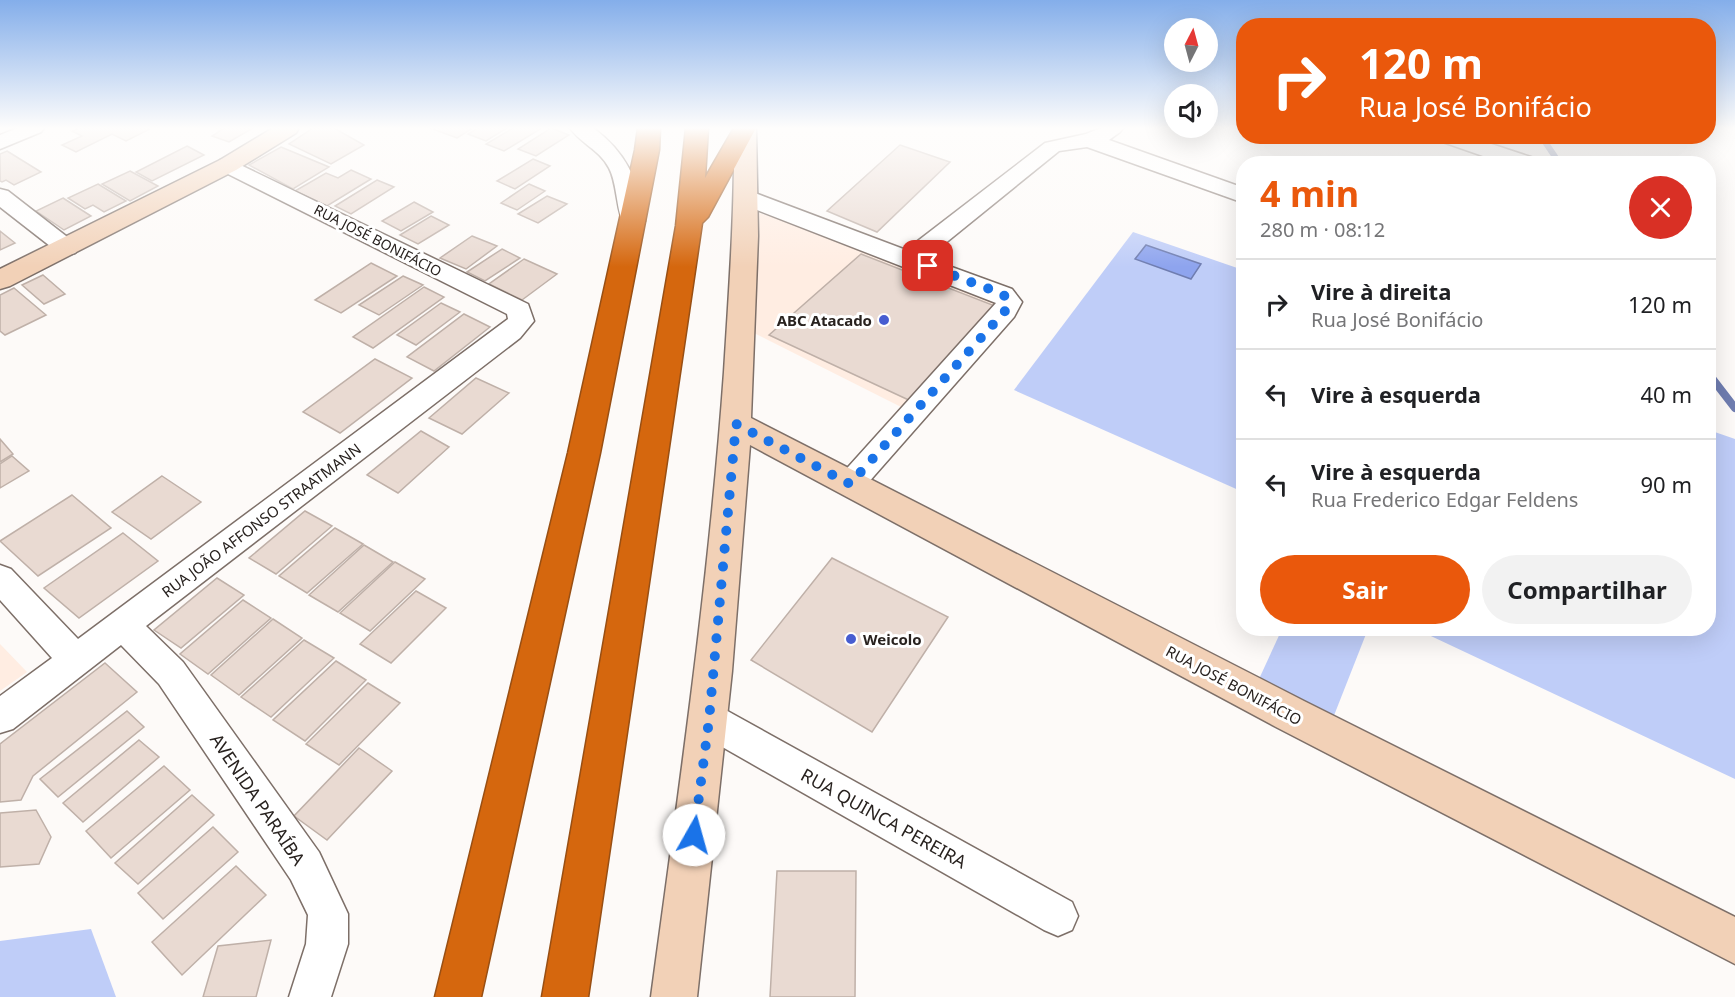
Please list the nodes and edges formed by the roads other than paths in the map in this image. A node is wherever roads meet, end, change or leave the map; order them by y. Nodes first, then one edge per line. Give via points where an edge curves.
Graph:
1 (210, 175) edge
2 (247, 175) edge
3 (623, 175) edge
4 (642, 175) edge
5 (693, 175) edge
6 (718, 175) edge
7 (746, 175) edge
8 (1017, 175) edge
9 (1184, 175) edge
10 (1236, 193) edge
11 (0, 196) edge
12 (747, 198) junction
13 (633, 221) junction
14 (689, 226) junction
15 (67, 248) junction
16 (910, 259) junction
17 (0, 280) edge
18 (521, 321) joint
19 (736, 424) junction
20 (850, 484) junction
21 (0, 578) edge
22 (122, 625) junction
23 (76, 660) junction
24 (0, 717) edge
25 (709, 720) junction
26 (1058, 916) dead end
27 (1735, 941) edge
28 (310, 997) edge
29 (458, 997) edge
30 (565, 997) edge
31 (674, 997) edge

1 - 15 main road
2 - 18 street, RUA JOSÉ BONIFÁCIO via 519,310
3 - 13 street via 631,198
4 - 13 highway
5 - 14 highway
6 - 14 highway
7 - 12 main road
8 - 16 street
9 - 10 street
11 - 15 street
12 - 16 street
12 - 19 main road
13 - 29 highway via 584,453
14 - 30 highway
15 - 17 main road
16 - 20 street via 1003,294 1009,302
18 - 22 street, RUA JOÃO AFFONSO STRAATMANN
19 - 20 main road, RUA JOSÉ BONIFÁCIO
19 - 25 main road
20 - 27 main road, RUA JOSÉ BONIFÁCIO
21 - 23 street
22 - 23 street, RUA JOÃO AFFONSO STRAATMANN
22 - 28 street, AVENIDA PARAÍBA via 171,673 305,866 328,914 327,944
23 - 24 street, RUA JOÃO AFFONSO STRAATMANN
25 - 26 street, RUA QUINCA PEREIRA
25 - 31 main road

